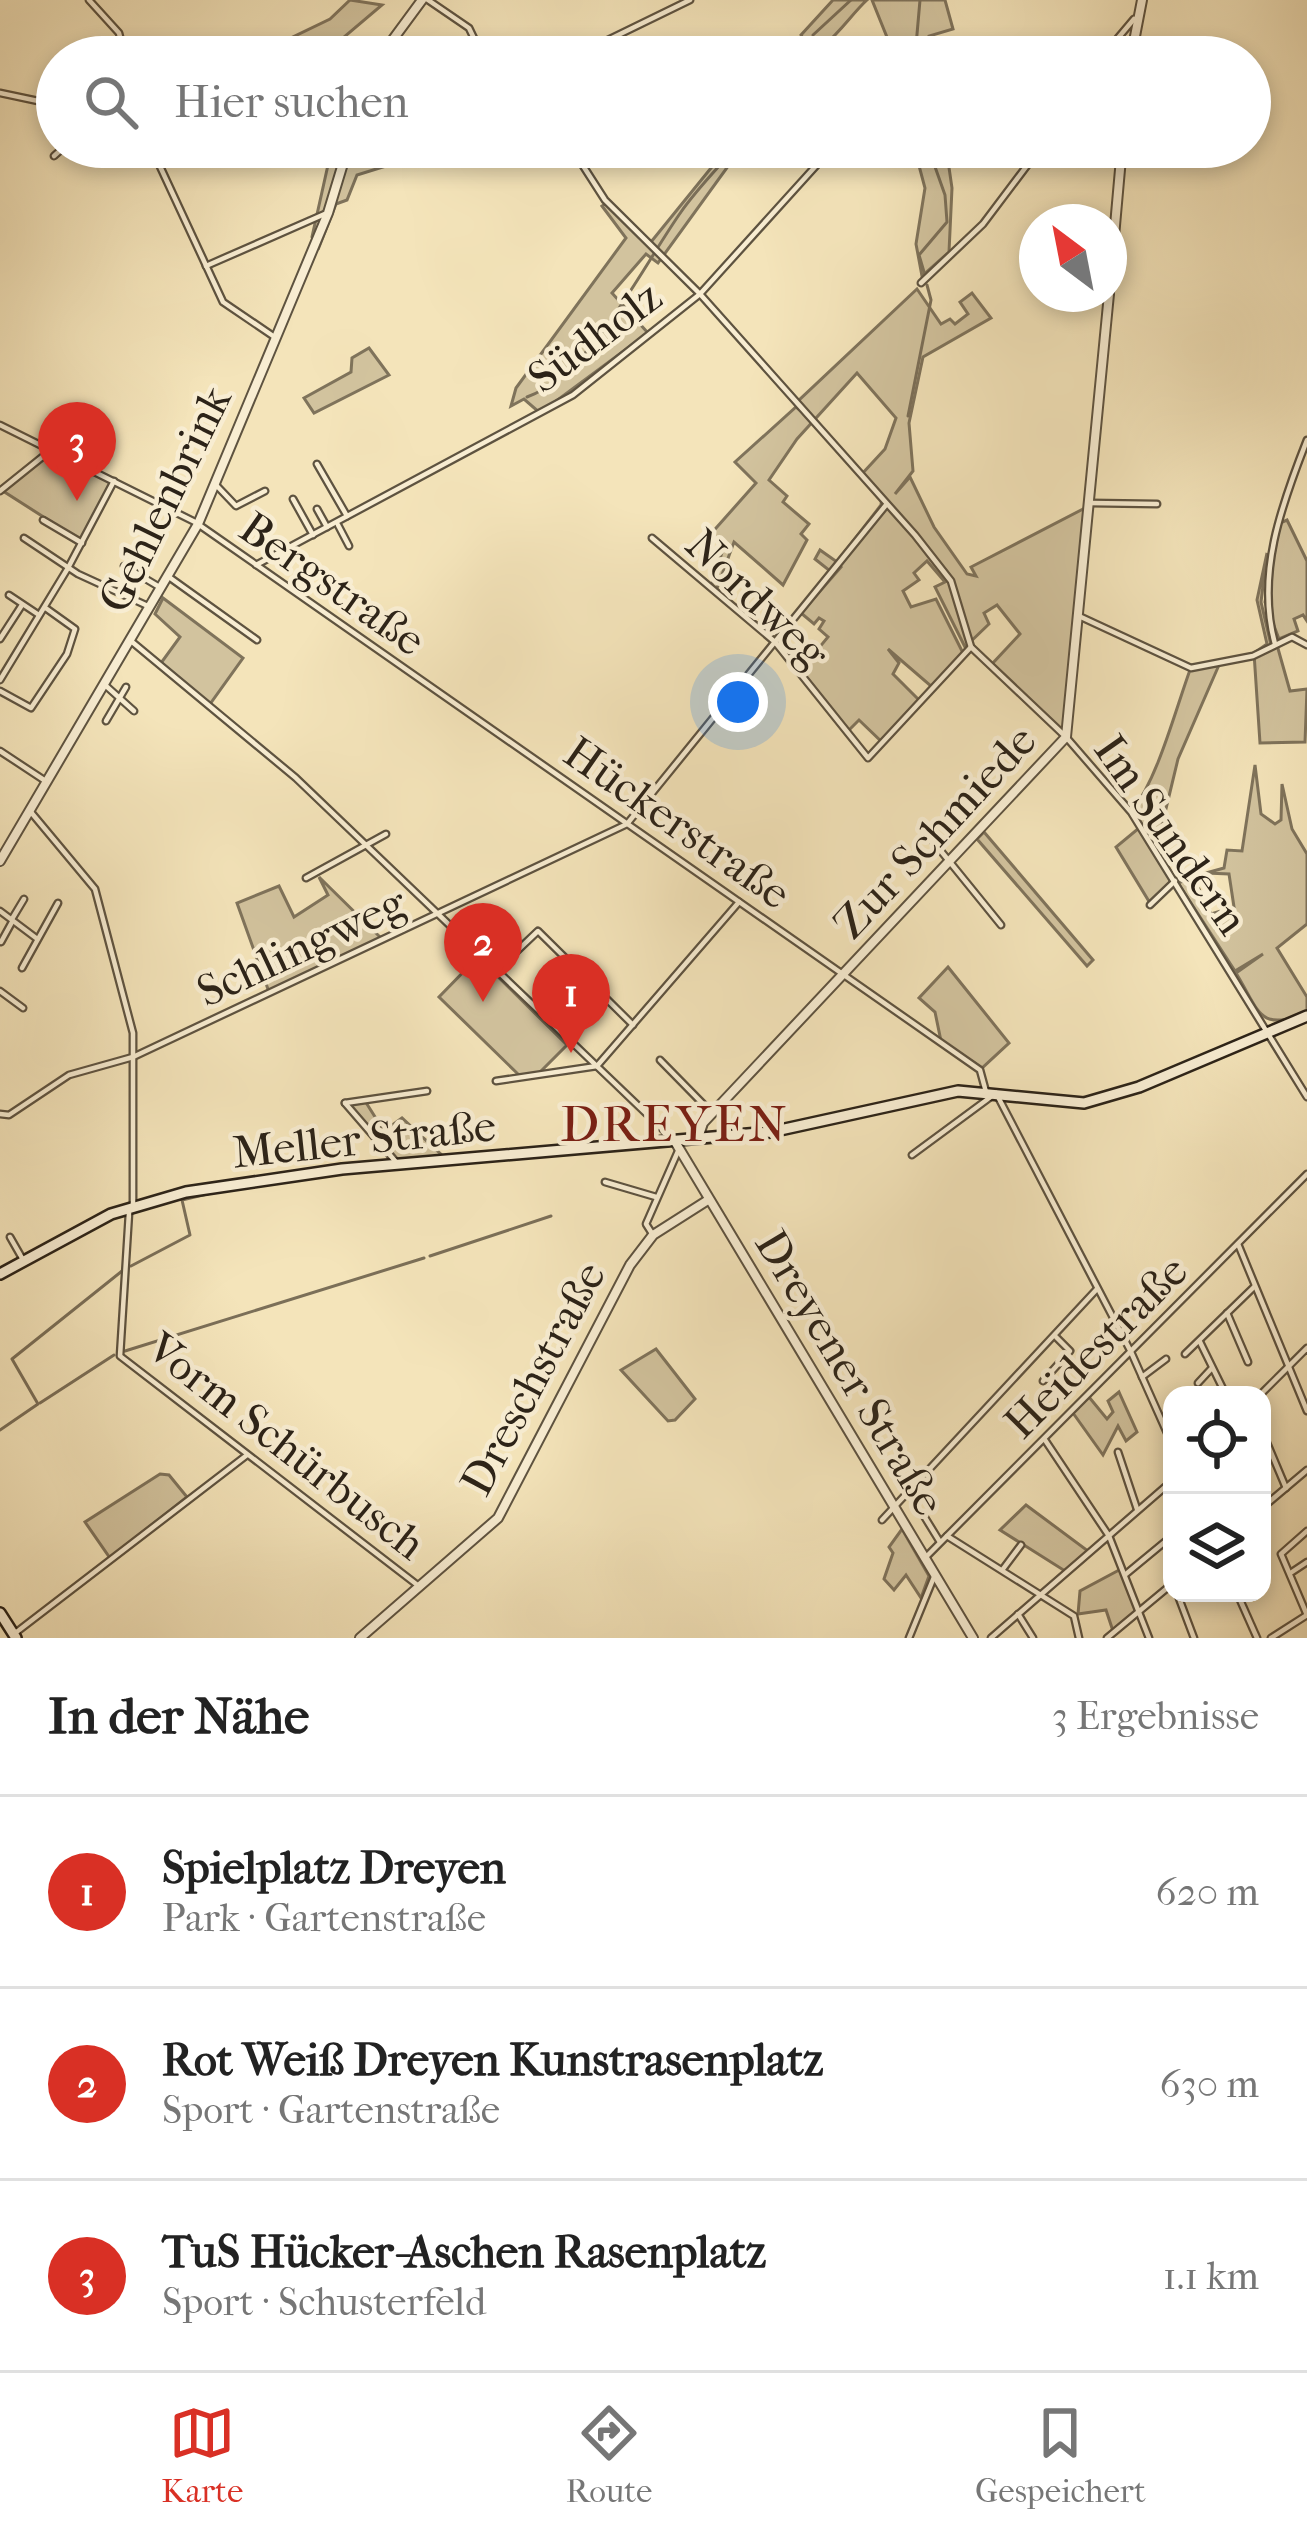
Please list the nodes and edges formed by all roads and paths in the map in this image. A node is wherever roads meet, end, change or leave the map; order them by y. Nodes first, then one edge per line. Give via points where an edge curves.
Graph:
1 (89, 0) edge
2 (425, 0) edge
3 (690, 0) edge
4 (1142, 0) edge
5 (1134, 19) junction
6 (120, 36) edge
7 (397, 36) edge
8 (474, 36) edge
9 (616, 36) edge
10 (1120, 36) edge
11 (1132, 36) edge
12 (0, 93) edge
13 (36, 101) edge
14 (161, 168) edge
15 (341, 168) edge
16 (584, 168) edge
17 (814, 168) edge
18 (1025, 168) edge
19 (1120, 168) edge
20 (1117, 204) edge
21 (328, 213) junction
22 (206, 266) junction
23 (921, 283) dead end
24 (700, 294) junction
25 (1107, 312) edge
26 (276, 338) junction
27 (0, 425) edge
28 (1307, 440) edge
29 (51, 450) junction
30 (317, 464) dead end
31 (113, 481) junction
32 (216, 485) junction
33 (0, 491) edge
34 (265, 491) dead end
35 (293, 499) dead end
36 (1090, 503) junction
37 (1156, 504) dead end
38 (886, 505) junction
39 (317, 509) dead end
40 (348, 517) junction
41 (43, 520) dead end
42 (337, 523) junction
43 (198, 524) junction
44 (327, 527) junction
45 (314, 535) junction
46 (24, 538) dead end
47 (652, 538) dead end
48 (82, 543) junction
49 (349, 546) dead end
50 (256, 565) junction
51 (124, 566) dead end
52 (68, 568) junction
53 (170, 577) junction
54 (162, 589) junction
55 (8, 595) dead end
56 (22, 604) junction
57 (46, 608) junction
58 (151, 608) junction
59 (40, 616) junction
60 (1079, 616) junction
61 (0, 639) edge
62 (131, 640) junction
63 (257, 640) dead end
64 (776, 642) junction
65 (1275, 644) junction
66 (1307, 646) edge
67 (970, 647) junction
68 (0, 680) edge
69 (105, 685) junction
70 (126, 687) dead end
71 (0, 692) edge
72 (439, 693) joint
73 (120, 698) junction
74 (134, 711) dead end
75 (106, 721) dead end
76 (1066, 737) junction
77 (0, 751) edge
78 (47, 782) junction
79 (30, 811) junction
80 (627, 824) junction
81 (386, 834) dead end
82 (932, 840) dead end
83 (368, 845) junction
84 (1, 859) edge
85 (949, 864) junction
86 (306, 878) dead end
87 (1175, 881) junction
88 (24, 899) dead end
89 (739, 902) junction
90 (58, 903) dead end
91 (1150, 905) dead end
92 (0, 911) edge
93 (440, 914) junction
94 (12, 921) junction
95 (1001, 925) dead end
96 (36, 938) junction
97 (1, 942) edge
98 (22, 968) dead end
99 (497, 969) junction
100 (844, 976) junction
101 (0, 992) edge
102 (23, 1008) dead end
103 (1307, 1016) edge
104 (633, 1025) junction
105 (1270, 1032) junction
106 (133, 1057) junction
107 (660, 1060) dead end
108 (597, 1066) junction
109 (496, 1081) dead end
110 (427, 1091) dead end
111 (991, 1092) junction
112 (1307, 1097) edge
113 (712, 1113) junction
114 (0, 1114) edge
115 (698, 1138) junction
116 (676, 1145) junction
117 (912, 1155) dead end
118 (399, 1165) junction
119 (1307, 1174) edge
120 (605, 1182) dead end
121 (656, 1197) junction
122 (709, 1200) junction
123 (130, 1206) junction
124 (653, 1235) junction
125 (10, 1237) dead end
126 (1238, 1244) junction
127 (24, 1261) junction
128 (0, 1274) edge
129 (1255, 1285) junction
130 (1097, 1288) junction
131 (1227, 1313) junction
132 (1055, 1335) junction
133 (1199, 1342) junction
134 (1307, 1348) edge
135 (1131, 1352) junction
136 (1185, 1354) dead end
137 (1166, 1360) dead end
138 (1248, 1362) dead end
139 (1289, 1366) junction
140 (1211, 1370) junction
141 (1142, 1377) junction
142 (1043, 1381) dead end
143 (1198, 1383) dead end
144 (1221, 1386) edge
145 (1269, 1386) edge
146 (1307, 1411) edge
147 (1163, 1424) edge
148 (1045, 1439) junction
149 (1118, 1452) dead end
150 (1271, 1452) edge
151 (248, 1454) junction
152 (1307, 1470) edge
153 (1286, 1488) junction
154 (1163, 1489) edge
155 (1271, 1500) edge
156 (895, 1509) junction
157 (1138, 1511) junction
158 (924, 1516) dead end
159 (882, 1520) dead end
160 (1307, 1532) edge
161 (947, 1536) junction
162 (1109, 1536) junction
163 (941, 1543) junction
164 (1163, 1543) edge
165 (1021, 1546) dead end
166 (925, 1558) junction
167 (1307, 1562) edge
168 (1001, 1571) junction
169 (1126, 1574) junction
170 (1289, 1574) junction
171 (935, 1575) junction
172 (420, 1587) junction
173 (1163, 1591) edge
174 (1040, 1595) junction
175 (1181, 1602) edge
176 (1241, 1602) edge
177 (1141, 1609) junction
178 (0, 1613) edge
179 (1018, 1614) junction
180 (1307, 1615) edge
181 (15, 1636) edge
182 (359, 1638) edge
183 (909, 1638) edge
184 (973, 1638) edge
185 (991, 1638) edge
186 (1033, 1638) edge
187 (1079, 1638) edge
188 (1107, 1638) edge
189 (1148, 1638) edge
190 (1194, 1638) edge
191 (1257, 1638) edge
192 (1271, 1638) edge

1 - 6 street
2 - 7 street
2 - 8 street
3 - 9 street
4 - 5 street
5 - 10 street
5 - 11 street
12 - 13 street
14 - 22 street
15 - 21 street, Gehlenbrink
16 - 24 street, Im Sundern via 605,200
17 - 24 street, Südholz
18 - 23 street via 983,224
19 - 20 street, Zur Schmiede
21 - 22 street
21 - 26 street, Gehlenbrink
22 - 26 street via 223,302
24 - 38 street, Im Sundern
24 - 40 street, Südholz via 544,413
25 - 36 street, Zur Schmiede
26 - 32 street, Gehlenbrink
27 - 29 street, Bergstraße
28 - 65 street via 1266,586
29 - 31 street, Bergstraße
29 - 33 street
30 - 40 street
31 - 43 street, Bergstraße
31 - 48 street
32 - 34 street via 236,506
32 - 43 street, Gehlenbrink
35 - 45 street
36 - 37 street
36 - 60 street, Zur Schmiede
38 - 64 street
38 - 67 street, Im Sundern via 950,581
39 - 44 street
40 - 42 street, Südholz
41 - 48 street
42 - 44 street, Südholz
42 - 49 street
43 - 50 street, Bergstraße
43 - 53 street, Gehlenbrink
44 - 45 street, Südholz
45 - 50 street, Südholz
46 - 52 street
47 - 64 street, Nordweg
48 - 52 street
50 - 72 street, Bergstraße
51 - 54 street
52 - 57 street
52 - 58 street
53 - 54 street, Gehlenbrink
53 - 63 street
54 - 58 street, Gehlenbrink
55 - 56 street
56 - 59 street
56 - 61 street
57 - 59 street
57 - 71 street via 74,627 67,654 32,708
58 - 62 street, Gehlenbrink
59 - 68 street
60 - 65 street via 1191,668
60 - 76 street, Zur Schmiede
62 - 69 street, Gehlenbrink
62 - 83 street
64 - 67 street, Nordweg via 868,758
64 - 80 street
65 - 66 street via 1292,637
67 - 76 street, Im Sundern
69 - 73 street
69 - 78 street, Gehlenbrink
70 - 73 street
72 - 80 street, Hückerstraße
73 - 74 street
73 - 75 street
76 - 85 street, Zur Schmiede
76 - 87 street, Im Sundern via 1131,812
77 - 78 street
78 - 79 street, Gehlenbrink
79 - 84 street, Gehlenbrink
79 - 106 street via 95,889
80 - 89 street, Hückerstraße
80 - 93 street, Schlingweg
81 - 83 street
82 - 85 street
83 - 86 street
83 - 93 street
85 - 95 street
85 - 100 street, Zur Schmiede
87 - 91 street
87 - 105 street, Im Sundern
88 - 94 street
89 - 100 street, Hückerstraße
89 - 104 street
90 - 96 street
92 - 94 street
93 - 99 street
93 - 106 street, Schlingweg
94 - 96 street
94 - 97 street
96 - 98 street
99 - 104 street via 538,931
99 - 108 street
100 - 111 street, Hückerstraße via 980,1070
100 - 113 street, Zur Schmiede
101 - 102 street
103 - 105 main road, Meller Straße
104 - 108 street
105 - 111 main road, Meller Straße via 1101,1100
105 - 112 street, Im Sundern
106 - 114 street, Schlingweg via 69,1075
106 - 123 street
107 - 113 street
108 - 109 street
108 - 116 street
110 - 118 street via 344,1103
111 - 115 main road, Meller Straße via 934,1094 787,1129
111 - 117 street
111 - 130 street, Hückerstraße
113 - 115 street, Zur Schmiede
115 - 116 main road, Meller Straße
116 - 118 main road, Meller Straße
116 - 121 street
116 - 122 street, Dreyener Straße
118 - 123 main road, Meller Straße via 254,1181
119 - 126 street, Heidestraße
120 - 121 street
121 - 124 street via 646,1224
122 - 124 street, Dreschstraße
122 - 156 street, Dreyener Straße
123 - 127 main road, Meller Straße
123 - 151 street, Vorm Schürbusch via 119,1352
124 - 172 street, Dreschstraße via 498,1518
125 - 127 street
126 - 129 street
126 - 135 street, Heidestraße
127 - 128 main road, Meller Straße
129 - 131 street
129 - 139 street
130 - 132 street
130 - 135 street, Hückerstraße
131 - 133 street
131 - 138 street
132 - 142 street via 1070,1351
132 - 156 street
133 - 136 street
133 - 140 street
134 - 139 street
135 - 141 street, Hückerstraße
135 - 148 street, Heidestraße
137 - 141 street
139 - 145 street
139 - 146 street
140 - 143 street
140 - 144 street
141 - 147 street, Hückerstraße
148 - 161 street, Heidestraße
148 - 162 street
149 - 157 street
150 - 153 street
151 - 172 street, Vorm Schürbusch
151 - 181 street
152 - 153 street
153 - 155 street
154 - 157 street
156 - 159 street
156 - 166 street, Dreyener Straße
157 - 162 street
158 - 163 street
160 - 170 street via 1281,1553
161 - 163 street, Heidestraße
161 - 168 street
162 - 169 street
162 - 174 street
163 - 166 street, Heidestraße
164 - 169 street
165 - 168 street
166 - 171 street, Dreyener Straße
167 - 170 street
168 - 174 street
169 - 177 street
170 - 180 street
171 - 183 street
171 - 184 street, Dreyener Straße
172 - 182 street, Dreschstraße
173 - 177 street
174 - 179 street
174 - 187 street via 1074,1616
175 - 190 street
176 - 191 street
177 - 188 street
177 - 189 street
178 - 181 main road
179 - 185 street
179 - 186 street
180 - 192 street

